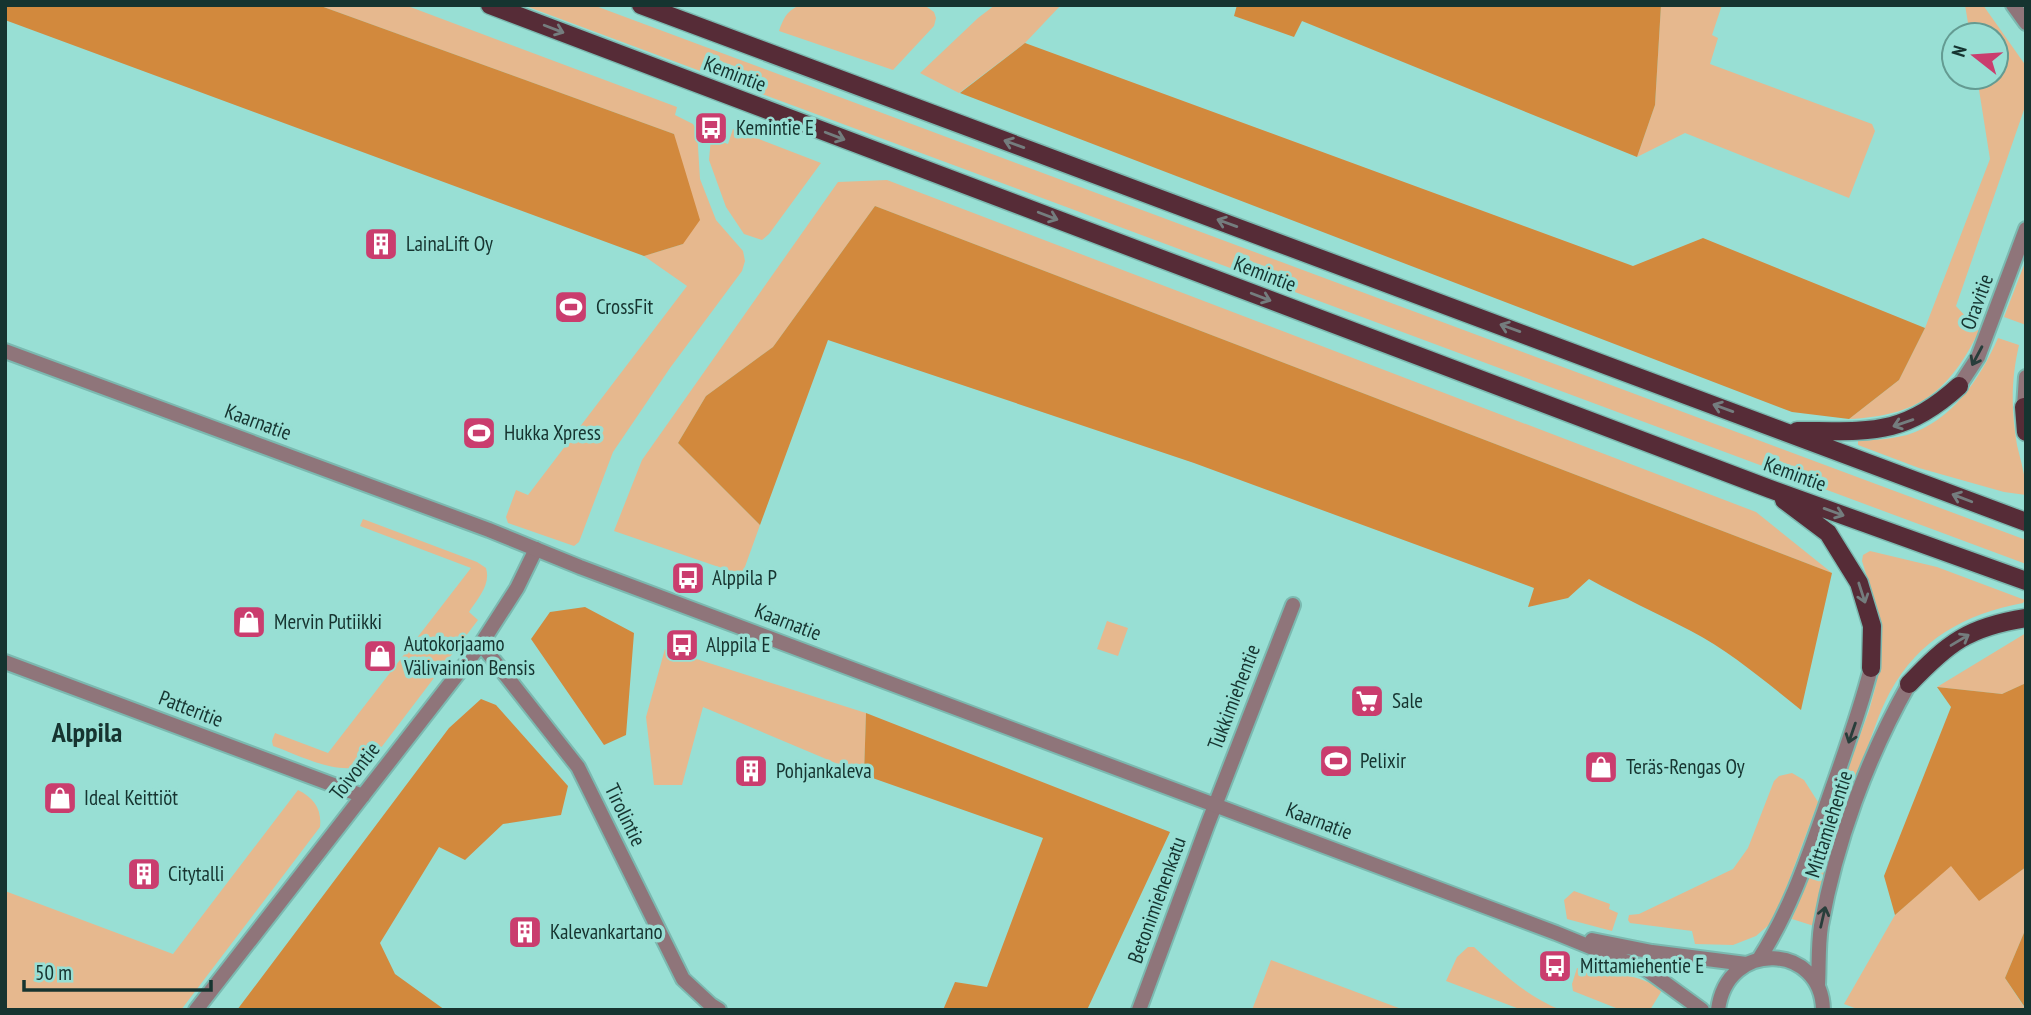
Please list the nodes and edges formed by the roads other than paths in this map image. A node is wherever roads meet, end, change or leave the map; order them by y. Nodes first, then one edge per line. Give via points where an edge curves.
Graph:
1 (490, 5) edge
2 (641, 5) edge
3 (2012, 5) edge
4 (2026, 23) edge
5 (2026, 229) edge
6 (5, 351) edge
7 (2026, 377) edge
8 (1959, 386) joint
9 (2024, 407) joint
10 (1787, 431) junction
11 (2026, 432) edge
12 (1770, 489) junction
13 (2026, 522) edge
14 (536, 549) junction
15 (2026, 581) edge
16 (1293, 605) dead end
17 (2026, 618) edge
18 (481, 644) junction
19 (5, 662) edge
20 (1871, 668) joint
21 (1909, 684) joint
22 (363, 796) junction
23 (1215, 804) junction
24 (1556, 933) junction
25 (1752, 961) junction
26 (1818, 985) junction
27 (1826, 1007) edge
28 (195, 1010) edge
29 (719, 1010) edge
30 (1139, 1010) edge
31 (1702, 1010) edge
32 (1718, 1010) edge

1 -> 12 main road, Kemintie
10 -> 2 main road, Kemintie
3 - 4 street
5 -> 8 street, Oravitie via 1978,357
6 - 14 street, Kaarnatie
7 - 9 street
8 -> 10 main road via 1938,405 1898,425 1868,431
9 - 11 main road
13 -> 10 main road, Kemintie
12 -> 15 main road, Kemintie
12 -> 20 main road via 1828,534 1859,583 1872,626
14 - 18 street, Toivontie
14 - 23 street, Kaarnatie
16 - 23 street, Tukkimiehentie
21 -> 17 main road via 1961,636 1998,622
18 - 22 street, Toivontie
18 - 29 street, Tirolintie via 578,767 683,979
19 - 22 street, Patteritie
20 -> 25 street, Mittamiehentie via 1797,888 1777,931
26 -> 21 street, Mittamiehentie via 1821,928 1834,871 1875,753
22 - 28 street, Toivontie
23 - 24 street, Kaarnatie
23 - 30 street, Betonimiehenkatu
24 - 25 street, Kaarnatie via 1652,952
24 - 31 street, Kaarnatie via 1647,970
25 - 26 street, Kaarnatie via 1777,958 1794,962
25 - 32 street, Mittamiehentie via 1726,983
26 - 27 street

